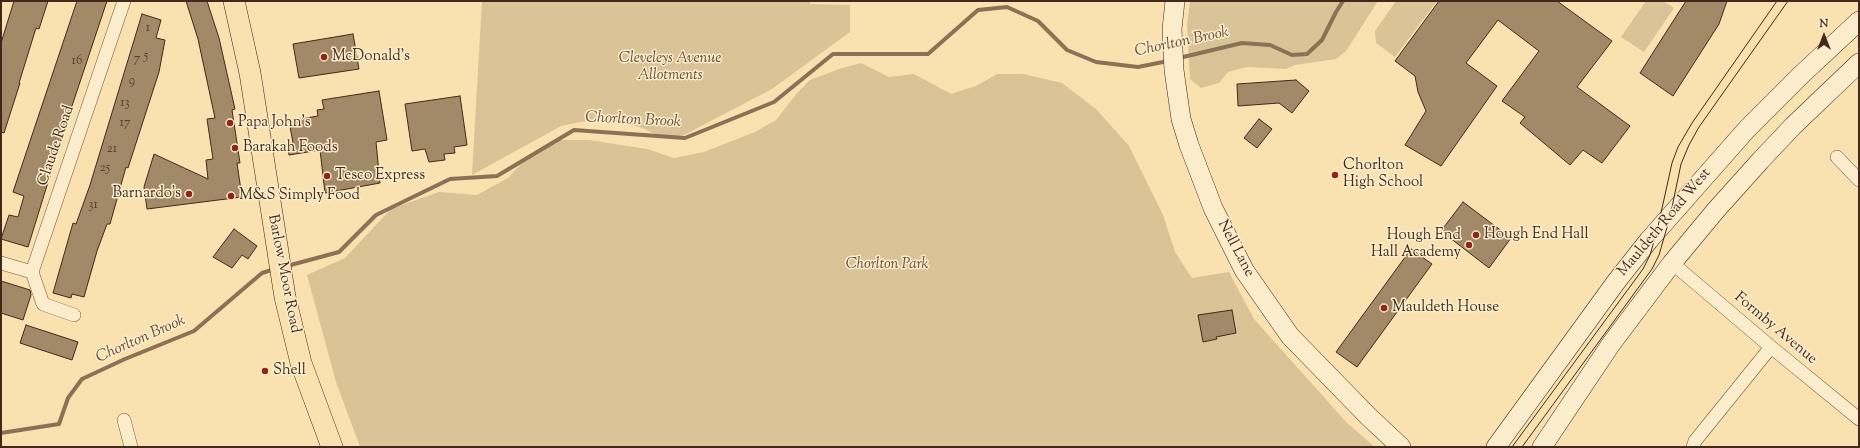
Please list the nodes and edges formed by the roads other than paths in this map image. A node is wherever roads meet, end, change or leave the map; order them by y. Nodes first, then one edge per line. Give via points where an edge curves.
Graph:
1 (124, 1) edge
2 (234, 1) edge
3 (1175, 1) edge
4 (1859, 21) edge
5 (1859, 63) edge
6 (1837, 157) dead end
7 (1859, 180) edge
8 (1, 263) edge
9 (1672, 263) junction
10 (32, 272) junction
11 (74, 315) dead end
12 (1771, 347) junction
13 (1859, 419) edge
14 (124, 420) dead end
15 (131, 447) edge
16 (332, 447) edge
17 (1401, 447) edge
18 (1496, 447) edge
19 (1542, 447) edge
20 (1693, 447) edge

1 - 10 street, Claude Road
2 - 16 main road, Barlow Moor Road via 250,73 284,290 301,363
3 - 17 street, Nell Lane via 1172,30 1181,119 1212,208 1244,270 1290,336 1362,411
4 - 18 street, Mauldeth Road West via 1801,74 1742,135 1649,240
5 - 9 street, Mauldeth Road West via 1760,161
6 - 7 street
8 - 10 street
9 - 12 street, Formby Avenue
9 - 19 street, Mauldeth Road West via 1612,344
10 - 11 street via 43,304
12 - 13 street, Formby Avenue
12 - 20 street via 1695,441
14 - 15 street

